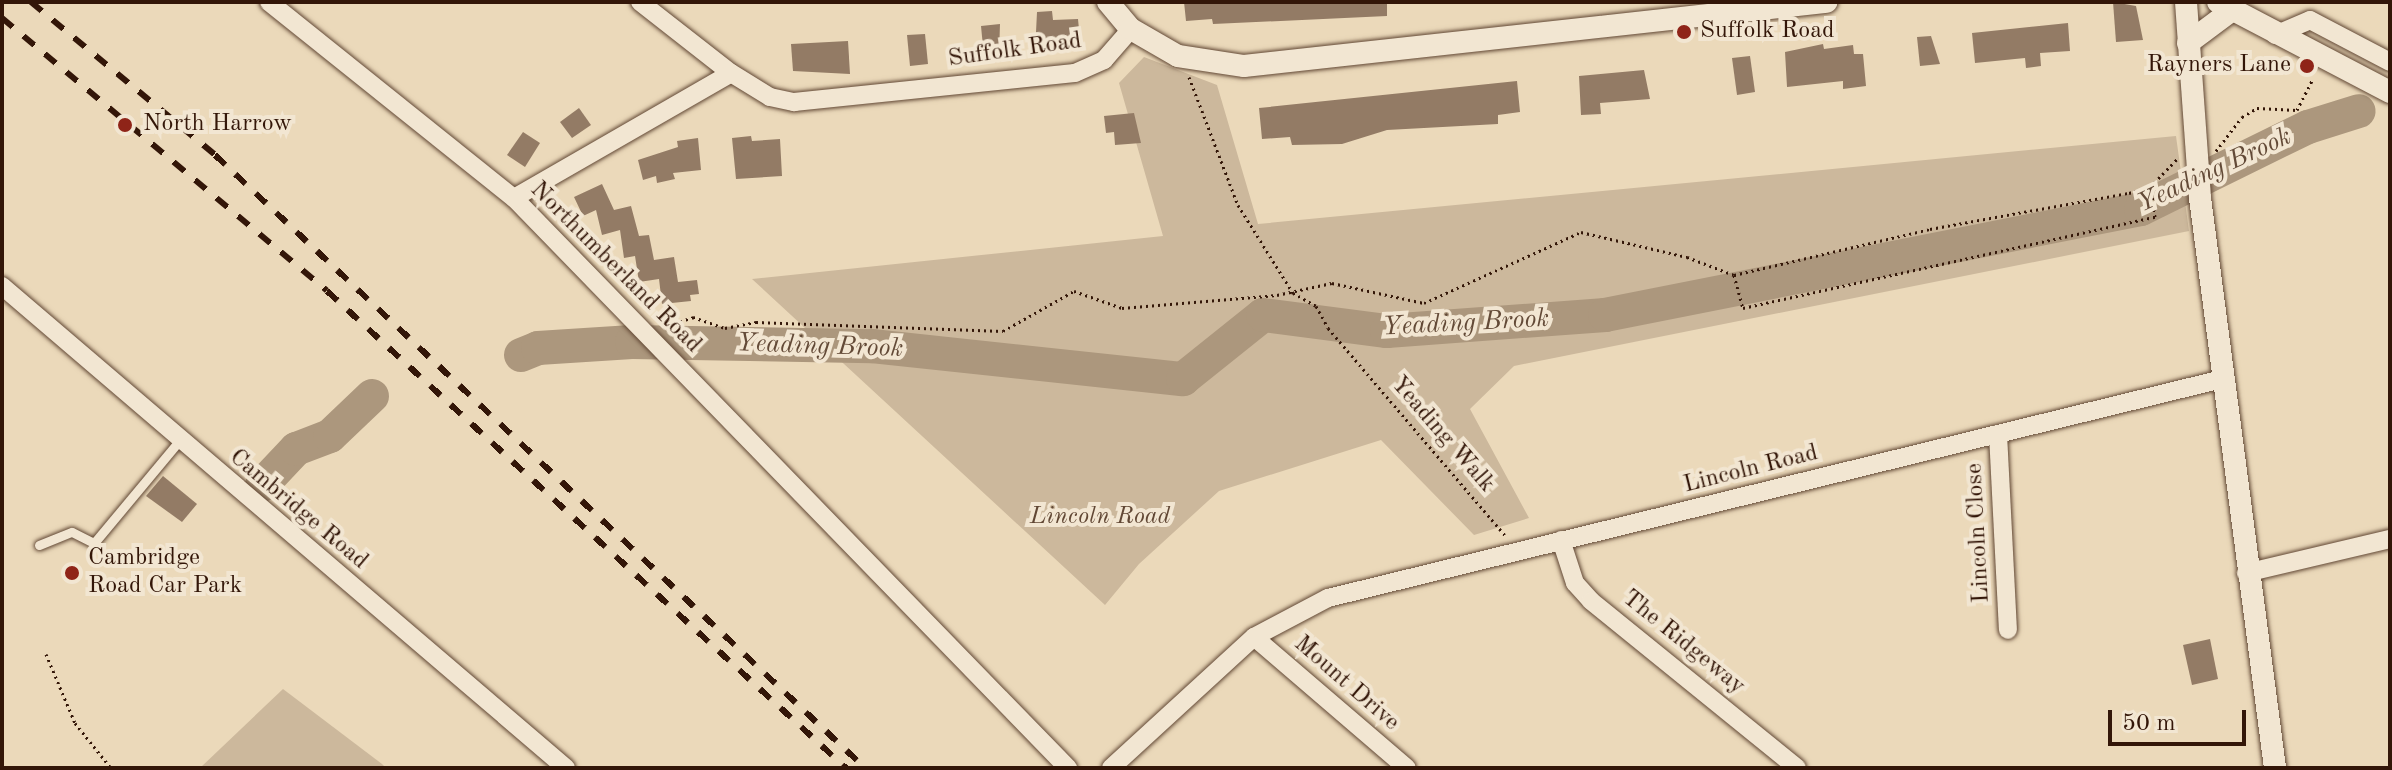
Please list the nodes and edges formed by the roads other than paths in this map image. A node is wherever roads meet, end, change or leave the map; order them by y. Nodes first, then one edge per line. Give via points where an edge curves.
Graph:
1 (269, 2) edge
2 (640, 2) edge
3 (1108, 2) edge
4 (1826, 2) edge
5 (2186, 2) edge
6 (2225, 7) edge
7 (1131, 29) junction
8 (2275, 35) junction
9 (2188, 43) junction
10 (2390, 62) edge
11 (731, 73) junction
12 (2390, 92) edge
13 (514, 198) junction
14 (2, 286) edge
15 (2222, 379) junction
16 (1998, 434) junction
17 (179, 441) junction
18 (2390, 539) edge
19 (1561, 540) junction
20 (39, 545) dead end
21 (2246, 573) junction
22 (2008, 630) dead end
23 (1254, 637) junction
24 (566, 768) edge
25 (1068, 768) edge
26 (1111, 768) edge
27 (1407, 768) edge
28 (1797, 768) edge
29 (2275, 768) edge

1 - 13 street, Northumberland Road
2 - 11 street, Suffolk Road
3 - 7 street
4 - 7 street via 1244,66 1178,56
5 - 9 street
6 - 8 street
6 - 9 street
7 - 11 street, Suffolk Road via 1104,60 1075,73 794,102 770,97
8 - 10 street via 2310,20
8 - 12 street
9 - 15 street
11 - 13 street
13 - 25 street, Northumberland Road
14 - 17 street, Cambridge Road
15 - 16 street, Lincoln Road
15 - 21 street
16 - 19 street, Lincoln Road
16 - 22 street, Lincoln Close
17 - 20 lane via 94,543 72,532
17 - 24 street, Cambridge Road
18 - 21 street
19 - 23 street, Lincoln Road via 1328,598
19 - 28 street, The Ridgeway via 1575,583 1591,601
21 - 29 street
23 - 26 street, Lincoln Road
23 - 27 street, Mount Drive

